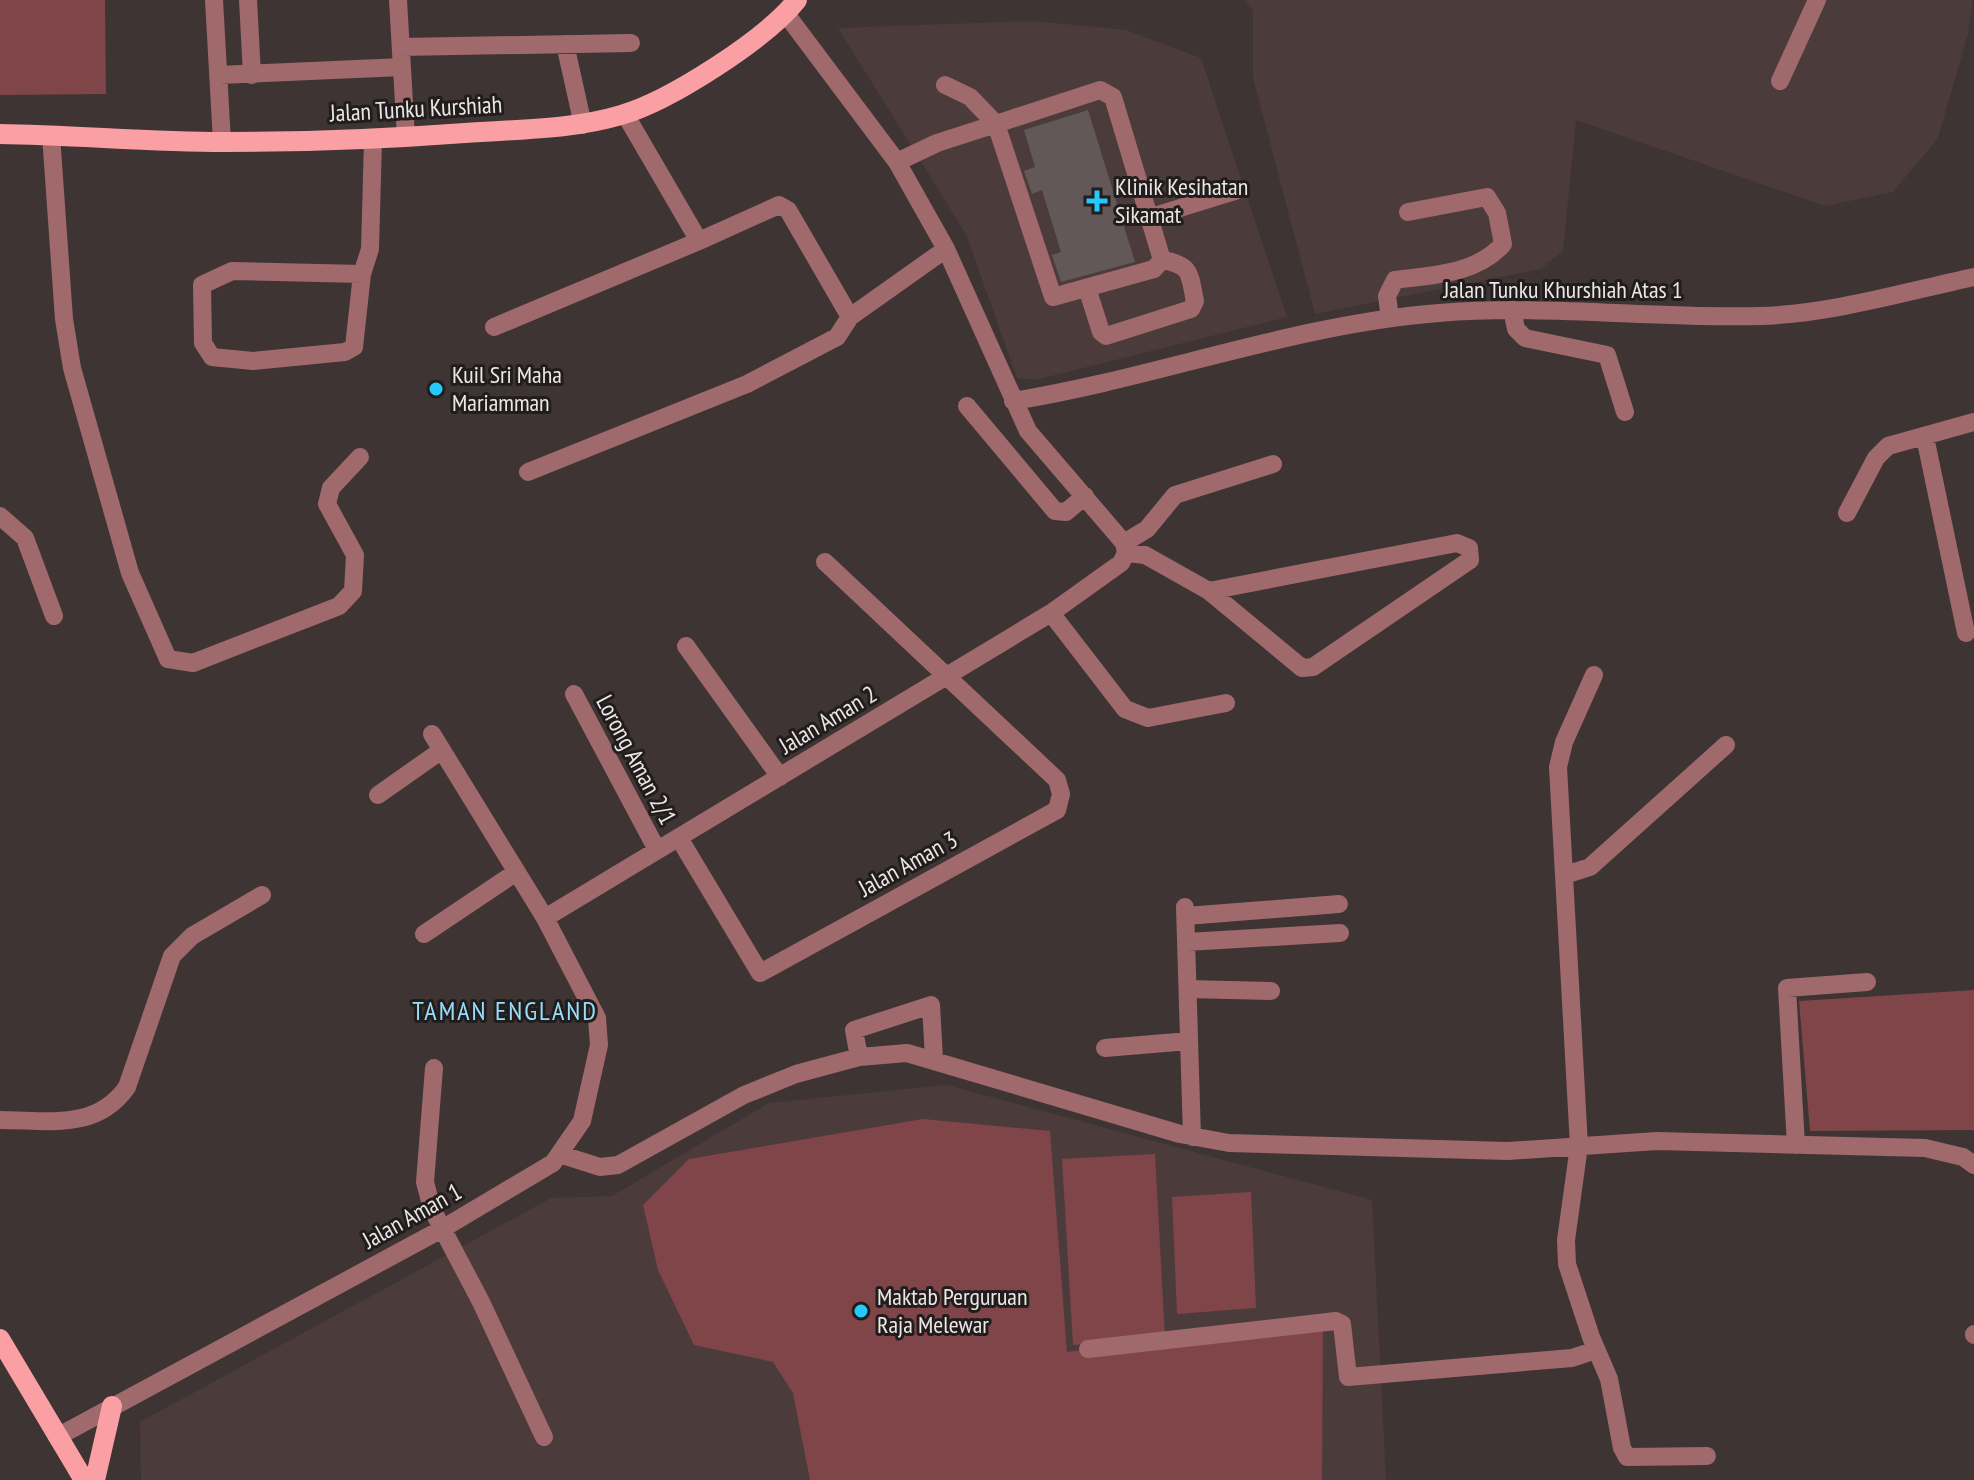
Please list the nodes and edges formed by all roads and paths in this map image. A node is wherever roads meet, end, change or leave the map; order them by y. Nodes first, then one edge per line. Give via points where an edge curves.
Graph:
1 (214, 0) edge
2 (248, 0) edge
3 (398, 0) edge
4 (1817, 0) edge
5 (791, 7) edge
6 (631, 43) dead end
7 (565, 44) junction
8 (401, 47) junction
9 (402, 67) junction
10 (219, 75) junction
11 (252, 75) junction
12 (1780, 81) dead end
13 (945, 85) dead end
14 (625, 114) junction
15 (996, 124) junction
16 (583, 125) junction
17 (0, 134) edge
18 (51, 135) junction
19 (406, 137) junction
20 (373, 140) junction
21 (222, 142) junction
22 (897, 162) junction
23 (1235, 191) dead end
24 (1408, 212) dead end
25 (1151, 217) junction
26 (699, 241) junction
27 (946, 249) junction
28 (1162, 260) junction
29 (362, 274) junction
30 (1974, 277) edge
31 (1087, 288) junction
32 (1512, 309) junction
33 (850, 317) junction
34 (1390, 318) junction
35 (494, 327) dead end
36 (1013, 401) junction
37 (967, 406) dead end
38 (1625, 412) dead end
39 (1974, 422) edge
40 (1925, 437) junction
41 (360, 457) dead end
42 (1273, 464) dead end
43 (528, 472) dead end
44 (1085, 496) junction
45 (1847, 513) dead end
46 (0, 516) edge
47 (1125, 548) junction
48 (825, 562) dead end
49 (1209, 591) junction
50 (1051, 613) junction
51 (54, 616) dead end
52 (1966, 633) dead end
53 (686, 646) dead end
54 (947, 674) junction
55 (1594, 675) dead end
56 (574, 694) dead end
57 (1226, 703) dead end
58 (1726, 745) dead end
59 (780, 777) junction
60 (378, 795) dead end
61 (679, 838) junction
62 (656, 848) junction
63 (515, 873) junction
64 (1565, 875) junction
65 (262, 895) dead end
66 (1339, 904) dead end
67 (545, 918) junction
68 (1340, 933) dead end
69 (424, 934) dead end
70 (1187, 942) junction
71 (1867, 982) dead end
72 (1188, 989) junction
73 (1271, 991) dead end
74 (1189, 1041) junction
75 (1105, 1048) dead end
76 (859, 1057) junction
77 (934, 1059) junction
78 (434, 1068) dead end
79 (0, 1120) edge
80 (1192, 1137) junction
81 (1796, 1145) junction
82 (1579, 1146) junction
83 (559, 1154) junction
84 (1974, 1165) edge
85 (442, 1229) junction
86 (0, 1339) edge
87 (1088, 1349) dead end
88 (1596, 1350) junction
89 (112, 1406) junction
90 (57, 1437) junction
91 (544, 1437) dead end
92 (1707, 1456) dead end
93 (84, 1480) edge
94 (95, 1480) edge

1 - 10 street
2 - 11 street
3 - 8 street
4 - 12 street
5 - 14 main road, Jalan Tunku Kurshiah via 715,66
5 - 22 street
6 - 7 street
7 - 8 street
7 - 16 street
8 - 9 street
9 - 11 street
9 - 19 street
10 - 11 street
10 - 21 street
13 - 15 street via 970,97
14 - 16 main road, Jalan Tunku Kurshiah
14 - 26 street
15 - 22 street
15 - 25 street via 1100,90 1110,92
15 - 31 street via 1053,297
16 - 19 main road, Jalan Tunku Kurshiah
17 - 18 main road, Jalan Tunku Kurshiah
18 - 21 main road, Jalan Tunku Kurshiah
18 - 41 street via 72,368 130,573 168,659 193,663 339,606 353,591 355,555 327,504 331,488
19 - 20 main road, Jalan Tunku Kurshiah
20 - 21 main road, Jalan Tunku Kurshiah
20 - 29 street via 370,249
22 - 27 street
23 - 25 street
24 - 34 street via 1487,197 1497,213 1503,244 1488,261 1395,280 1387,296
25 - 28 street
26 - 33 street via 779,205 788,210
26 - 35 street
27 - 33 street
27 - 36 street
28 - 31 street via 1154,269
28 - 31 street via 1186,268 1195,301 1191,309 1106,336
29 - 29 street via 356,338 345,352 253,361 212,357 203,343 202,285 218,275
30 - 32 street, Jalan Tunku Khurshiah Atas 1 via 1814,311 1761,316
32 - 34 street, Jalan Tunku Khurshiah Atas 1
32 - 38 street via 1516,329 1525,338 1607,355
33 - 43 street via 837,337 747,384
34 - 36 street, Jalan Tunku Khurshiah Atas 1
36 - 44 street via 1028,431
37 - 44 street via 1055,511 1066,512
39 - 40 street
40 - 45 street via 1888,446
40 - 52 street
42 - 47 street, Jalan Aman 2 via 1175,495
44 - 47 street
46 - 51 street via 25,538
47 - 49 street
47 - 50 street, Jalan Aman 2 via 1121,563
48 - 54 street
49 - 49 street via 1292,663 1313,667 1470,560 1469,548 1457,543
50 - 54 street, Jalan Aman 2
50 - 57 street via 1125,709 1148,718
53 - 59 street
54 - 59 street, Jalan Aman 2
54 - 61 street, Jalan Aman 3 via 1057,780 1057,810 760,973
55 - 64 street via 1558,767
56 - 62 street, Lorong Aman 2/1
58 - 64 street via 1590,867
59 - 61 street, Jalan Aman 2
60 - 63 street, Jalan Aman 1 via 437,742
61 - 62 street, Jalan Aman 2
62 - 67 street, Jalan Aman 2
63 - 67 street, Jalan Aman 1
63 - 69 street
64 - 82 street
65 - 79 street via 192,936 172,956 127,1087 115,1105 82,1119
66 - 70 street via 1186,911
67 - 83 street, Jalan Aman 1 via 597,1018 599,1045 582,1121
68 - 70 street
70 - 72 street
71 - 81 street via 1787,988
72 - 73 street
72 - 74 street
74 - 75 street
74 - 80 street
76 - 77 street via 907,1053
76 - 77 street via 854,1030 931,1005
76 - 83 street via 744,1095 618,1165 600,1167
77 - 80 street
78 - 85 street via 425,1182
80 - 82 street via 1417,1150
81 - 82 street via 1657,1141
81 - 84 street via 1925,1148
82 - 88 street via 1567,1264
83 - 85 street, Jalan Aman 1 via 553,1163
85 - 89 street, Jalan Aman 1
85 - 91 street
86 - 90 main road
87 - 88 street via 1336,1321 1342,1324 1348,1377 1572,1358
88 - 92 street via 1609,1379 1627,1457
89 - 90 street, Jalan Aman 1
89 - 94 main road
90 - 93 main road

